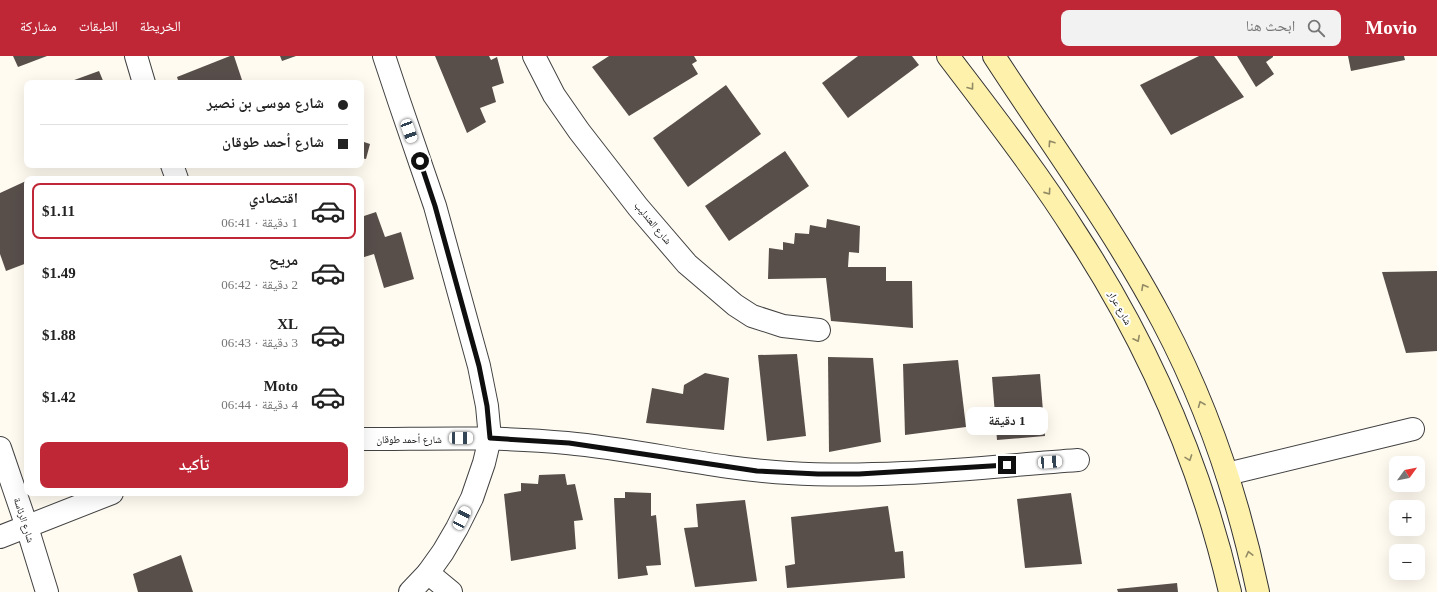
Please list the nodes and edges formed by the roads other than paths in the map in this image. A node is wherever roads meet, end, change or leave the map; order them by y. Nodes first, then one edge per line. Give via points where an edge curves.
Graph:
1 (136, 56) edge
2 (384, 56) edge
3 (534, 56) edge
4 (948, 56) edge
5 (994, 56) edge
6 (143, 80) edge
7 (819, 330) dead end
8 (1413, 429) dead end
9 (490, 438) junction
10 (364, 439) edge
11 (0, 448) edge
12 (1078, 460) dead end
13 (1228, 474) junction
14 (104, 496) edge
15 (27, 527) junction
16 (0, 538) edge
17 (428, 573) junction
18 (47, 592) edge
19 (410, 592) edge
20 (451, 592) edge
21 (1230, 592) edge
22 (1258, 592) edge

1 - 6 street
2 - 9 street via 435,206 479,366
3 - 7 street, شارع العندليب via 554,95 579,131 638,207 687,264 735,305 752,316 782,326
4 -> 21 main road, شارع عرار via 1077,235 1118,302 1148,360 1182,440 1208,509
13 -> 5 main road via 1191,380 1143,286 1099,214
8 - 13 street
9 - 10 street, شارع أحمد طوقان
9 - 12 street, شارع أحمد طوقان via 569,443 757,471 818,474 904,472
9 - 17 street via 472,498 443,552
11 - 15 street, شارع الرئاسة
22 -> 13 main road
14 - 15 street
15 - 16 street
15 - 18 street, شارع الرئاسة
17 - 19 street
17 - 20 street

